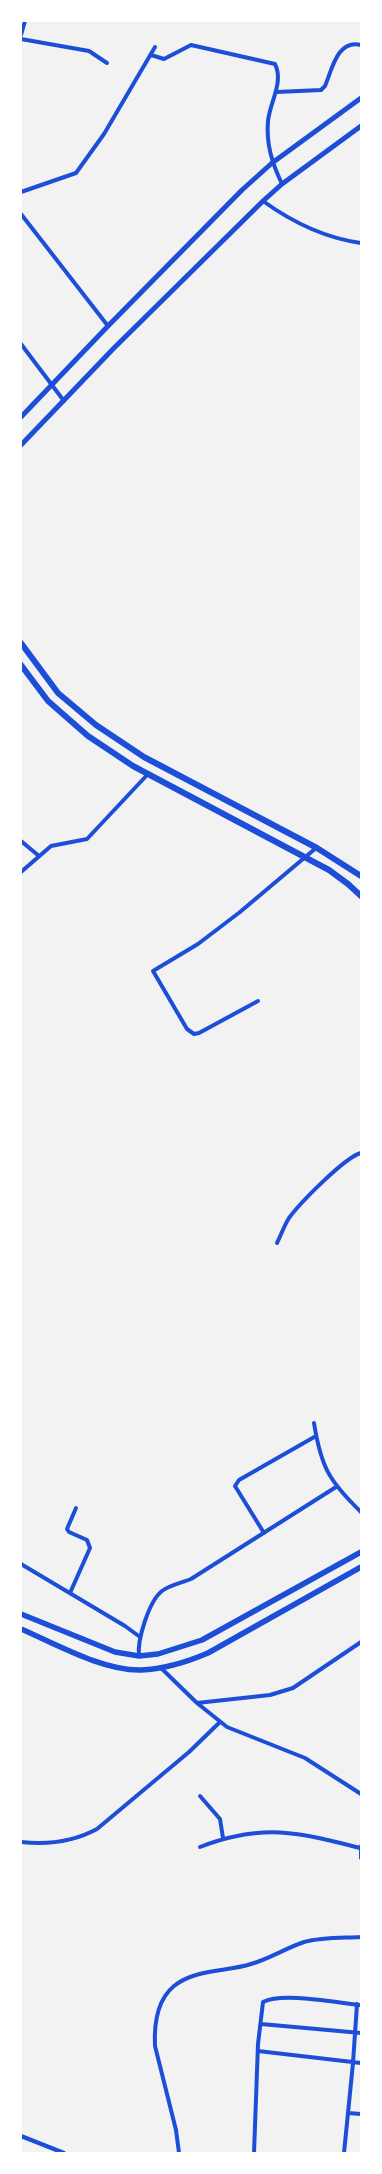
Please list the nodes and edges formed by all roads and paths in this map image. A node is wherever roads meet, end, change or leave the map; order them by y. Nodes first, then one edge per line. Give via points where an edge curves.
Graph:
1 (26, 21) edge
2 (21, 35) edge
3 (21, 39) edge
4 (361, 45) edge
5 (156, 47) dead end
6 (150, 55) junction
7 (107, 63) dead end
8 (277, 92) junction
9 (361, 98) edge
10 (361, 126) edge
11 (272, 163) junction
12 (282, 184) junction
13 (21, 192) edge
14 (263, 201) junction
15 (21, 214) edge
16 (361, 243) edge
17 (108, 326) junction
18 (21, 344) edge
19 (52, 385) junction
20 (64, 400) junction
21 (21, 417) edge
22 (21, 445) edge
23 (21, 643) edge
24 (21, 665) edge
25 (148, 774) junction
26 (21, 841) edge
27 (317, 848) junction
28 (39, 856) junction
29 (304, 857) junction
30 (21, 872) edge
31 (361, 876) edge
32 (361, 896) edge
33 (258, 1001) dead end
34 (361, 1154) edge
35 (277, 1243) dead end
36 (314, 1423) dead end
37 (316, 1436) junction
38 (336, 1487) junction
39 (76, 1508) dead end
40 (361, 1512) edge
41 (264, 1533) junction
42 (361, 1552) edge
43 (21, 1564) edge
44 (361, 1567) edge
45 (315, 1578) junction
46 (322, 1589) junction
47 (70, 1592) junction
48 (21, 1614) edge
49 (21, 1629) edge
50 (140, 1637) junction
51 (361, 1642) edge
52 (139, 1656) junction
53 (161, 1668) junction
54 (197, 1703) junction
55 (220, 1722) junction
56 (361, 1794) edge
57 (200, 1796) dead end
58 (224, 1838) junction
59 (21, 1842) edge
60 (200, 1847) dead end
61 (360, 1847) edge
62 (361, 1858) edge
63 (361, 1937) edge
64 (359, 2005) edge
65 (261, 2024) junction
66 (354, 2032) junction
67 (361, 2033) edge
68 (258, 2051) junction
69 (353, 2063) junction
70 (361, 2063) edge
71 (348, 2113) junction
72 (361, 2114) edge
73 (21, 2136) edge
74 (64, 2153) edge
75 (179, 2153) edge
76 (254, 2153) edge
77 (344, 2153) edge

1 - 2 street
3 - 7 street via 89,51
4 - 8 street via 349,44 340,50 321,90
5 - 6 street
6 - 8 street via 164,59 191,44 271,62 278,69
6 - 13 street via 104,134 76,173
8 - 11 street via 271,102 268,121
9 - 11 main road
10 - 12 main road
11 - 12 street
11 - 17 main road
12 - 14 main road
14 - 16 street via 295,222
14 - 20 main road
15 - 17 street
17 - 19 main road
18 - 19 street
19 - 20 street
19 - 21 main road
20 - 22 main road
23 - 27 highway via 58,693 96,725 144,756
24 - 25 highway via 48,702 88,736
25 - 28 street via 87,839 51,846
25 - 29 highway
26 - 28 street
27 - 29 street
27 - 31 highway
28 - 30 street
29 - 32 highway via 348,884
29 - 33 street via 219,929 153,971 187,1029 194,1034
34 - 35 street via 344,1162 297,1209
36 - 37 street
37 - 38 street via 318,1450
37 - 41 street via 239,1480 235,1486
38 - 40 street
38 - 41 street
39 - 47 street via 67,1529 87,1540 90,1548
41 - 50 street via 191,1579 166,1588 159,1594
42 - 45 main road
43 - 47 street
44 - 46 main road
45 - 46 main road
45 - 52 main road via 202,1640 170,1651
46 - 53 main road via 208,1653
47 - 50 street
48 - 52 main road via 93,1645
49 - 53 main road via 113,1666 140,1670
50 - 52 street
51 - 54 street via 294,1688 270,1695
53 - 54 street
54 - 55 street
55 - 56 street via 305,1758
55 - 59 street via 97,1829 56,1843
57 - 58 street via 220,1819
58 - 60 street
58 - 61 street via 272,1831 304,1834
61 - 62 street
63 - 75 street via 317,1939 251,1964 196,1975 174,1986 164,1997 157,2014 155,2046
64 - 65 street via 269,1999 263,2002
64 - 66 street
65 - 66 street
65 - 68 street
66 - 67 street
66 - 69 street
68 - 69 street
68 - 76 street
69 - 70 street
69 - 71 street
71 - 72 street
71 - 77 street
73 - 74 street

